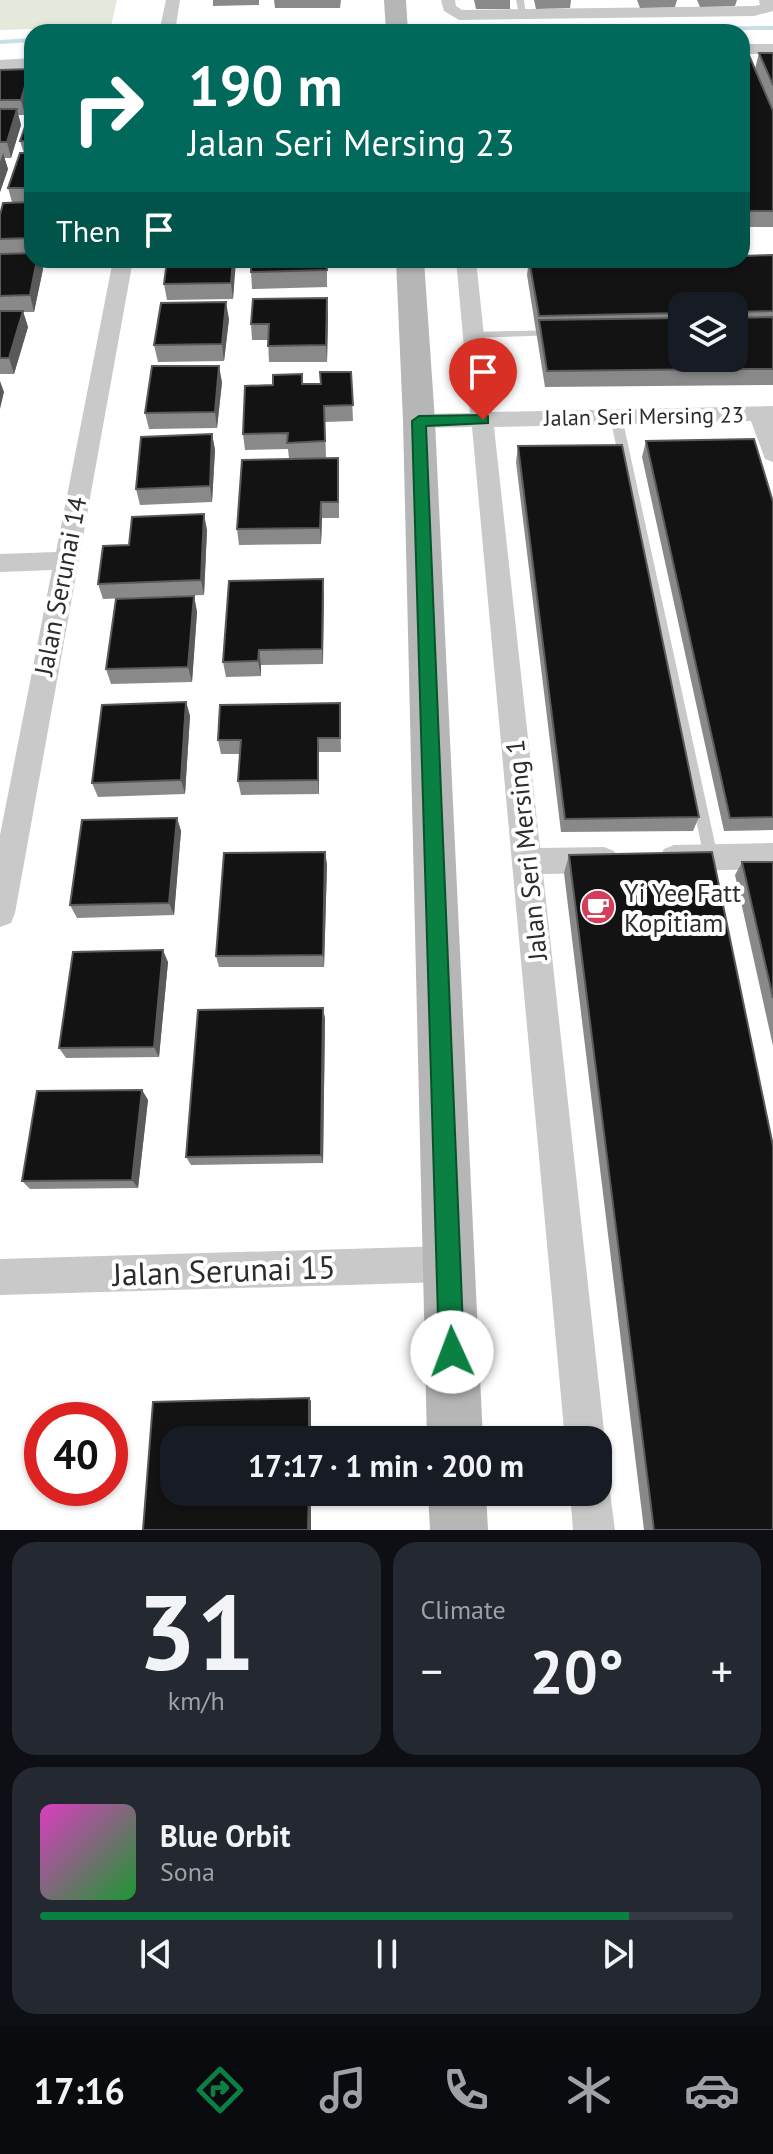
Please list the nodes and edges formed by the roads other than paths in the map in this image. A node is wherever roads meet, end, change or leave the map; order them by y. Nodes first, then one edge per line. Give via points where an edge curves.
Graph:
1 (173, 0) edge
2 (395, 0) edge
3 (448, 0) edge
4 (768, 3) edge
5 (684, 6) edge
6 (522, 7) edge
7 (604, 7) edge
8 (168, 24) edge
9 (397, 24) edge
10 (773, 49) edge
11 (750, 53) edge
12 (24, 64) edge
13 (0, 65) edge
14 (121, 268) edge
15 (412, 268) edge
16 (467, 268) edge
17 (570, 333) edge
18 (474, 335) junction
19 (766, 414) edge
20 (616, 417) junction
21 (451, 421) junction
22 (773, 454) edge
23 (64, 561) junction
24 (0, 563) edge
25 (773, 856) edge
26 (527, 861) junction
27 (712, 865) junction
28 (0, 913) edge
29 (448, 1264) junction
30 (0, 1277) edge
31 (454, 1426) edge
32 (584, 1426) edge
33 (458, 1506) edge
34 (591, 1506) edge
35 (459, 1530) edge
36 (594, 1530) edge

1 - 8 street
2 - 9 street
3 - 6 street via 459,15
4 - 5 street via 754,11
5 - 7 street
6 - 7 street
10 - 11 street
12 - 13 street
14 - 23 street, Jalan Serunai 14
15 - 21 street
16 - 18 street, Jalan Seri Mersing 1
17 - 18 lane
18 - 21 street, Jalan Seri Mersing 1
19 - 20 street, Jalan Seri Mersing 23
19 - 22 street
20 - 21 street, Jalan Seri Mersing 23
20 - 27 lane
21 - 26 street, Jalan Seri Mersing 1
21 - 29 street
23 - 24 street
23 - 28 street, Jalan Serunai 14
25 - 27 street
26 - 27 street via 642,859
26 - 32 street, Jalan Seri Mersing 1
29 - 30 street, Jalan Serunai 15
29 - 31 street
33 - 35 street
34 - 36 street

